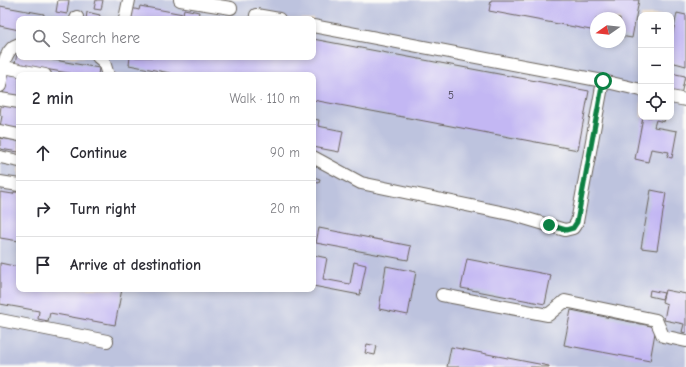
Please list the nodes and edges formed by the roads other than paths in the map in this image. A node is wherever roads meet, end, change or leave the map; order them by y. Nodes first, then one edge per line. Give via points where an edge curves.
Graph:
1 (129, 0) edge
2 (180, 0) edge
3 (231, 8) dead end
4 (256, 15) dead end
5 (126, 16) edge
6 (262, 16) edge
7 (316, 27) edge
8 (16, 46) edge
9 (102, 60) edge
10 (4, 67) junction
11 (30, 72) edge
12 (107, 72) edge
13 (603, 81) junction
14 (0, 86) edge
15 (638, 89) edge
16 (674, 98) edge
17 (0, 99) edge
18 (686, 100) edge
19 (16, 102) edge
20 (0, 131) edge
21 (16, 134) edge
22 (0, 158) edge
23 (316, 159) edge
24 (16, 161) edge
25 (0, 182) edge
26 (16, 185) edge
27 (442, 295) dead end
28 (0, 320) edge
29 (107, 341) dead end
30 (686, 341) edge

1 - 5 lane
2 - 3 lane
4 - 6 lane
7 - 13 lane
8 - 10 lane via 7,53
9 - 12 lane
10 - 11 lane
10 - 14 lane
13 - 15 lane
13 - 23 lane via 577,222 573,228 566,230 514,215 362,183
16 - 18 lane
17 - 19 lane
20 - 21 lane
22 - 24 lane
25 - 26 lane
27 - 30 lane via 548,315 565,301 656,320 663,336
28 - 29 lane

